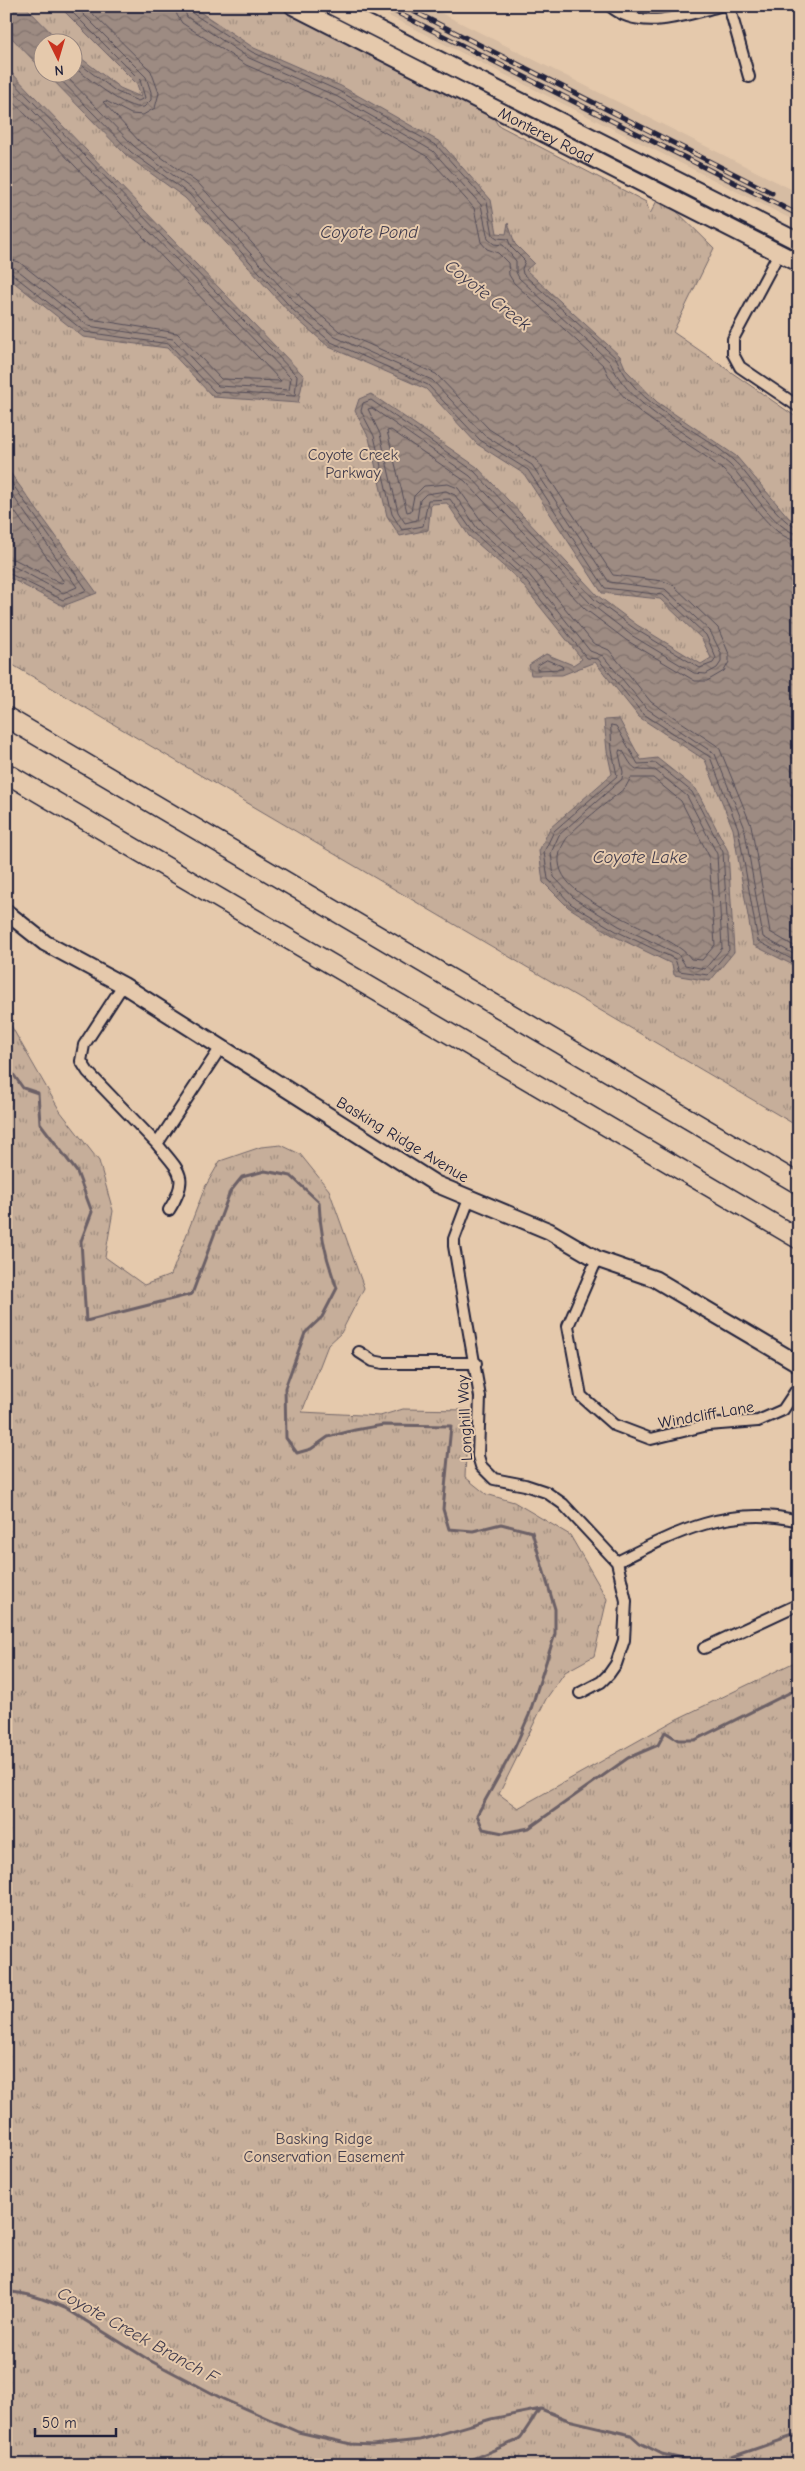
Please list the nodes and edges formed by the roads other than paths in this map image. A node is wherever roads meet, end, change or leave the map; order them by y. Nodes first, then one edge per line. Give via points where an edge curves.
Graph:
1 (293, 6) edge
2 (332, 6) edge
3 (610, 6) edge
4 (720, 6) edge
5 (729, 6) edge
6 (749, 77) dead end
7 (799, 242) edge
8 (778, 253) junction
9 (799, 264) edge
10 (799, 407) edge
11 (6, 717) edge
12 (6, 773) edge
13 (6, 912) edge
14 (123, 985) junction
15 (221, 1047) junction
16 (157, 1144) junction
17 (799, 1184) edge
18 (469, 1199) junction
19 (169, 1210) dead end
20 (799, 1239) edge
21 (597, 1259) junction
22 (359, 1352) dead end
23 (476, 1363) junction
24 (799, 1364) edge
25 (799, 1386) edge
26 (799, 1520) edge
27 (617, 1562) junction
28 (799, 1604) edge
29 (704, 1648) dead end
30 (580, 1693) dead end

1 - 8 main road, Monterey Road
2 - 7 main road, Monterey Road
3 - 4 street via 618,13 654,20
5 - 6 street
8 - 9 main road, Monterey Road
8 - 10 street via 733,339 733,354 740,367
11 - 17 highway
12 - 20 highway
13 - 14 street, Basking Ridge Avenue via 46,943
14 - 15 street, Basking Ridge Avenue
14 - 16 street via 84,1045 81,1061
15 - 16 street
15 - 18 street, Basking Ridge Avenue via 436,1184
16 - 19 street via 177,1168 181,1180 181,1191
18 - 21 street, Basking Ridge Avenue via 549,1231
18 - 23 street, Longhill Way via 454,1246
21 - 24 street, Basking Ridge Avenue via 656,1279
21 - 25 street, Windcliff Lane via 568,1326 581,1396 614,1425 651,1439 708,1425 758,1420 783,1410
22 - 23 street via 373,1361 384,1363
23 - 27 street, Longhill Way via 480,1397 478,1456 481,1466 494,1479 546,1492 563,1504
26 - 27 street via 751,1516 700,1524
27 - 30 street via 626,1601 624,1640 609,1674
28 - 29 street

